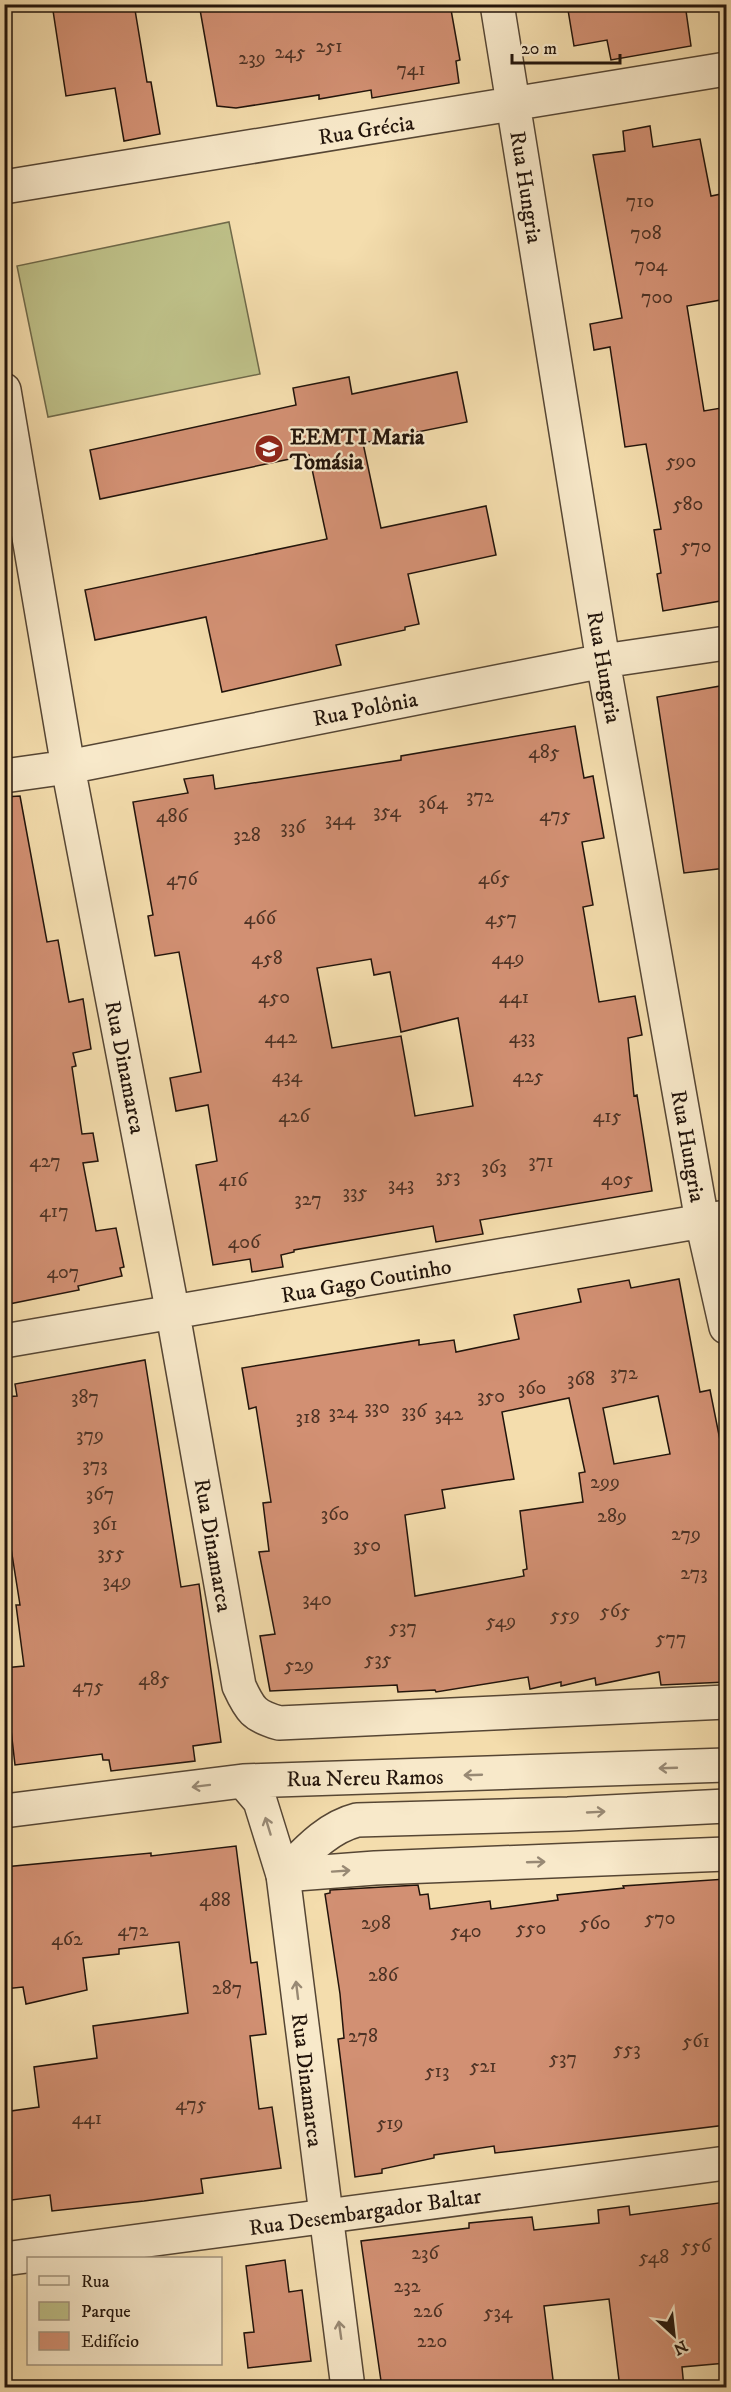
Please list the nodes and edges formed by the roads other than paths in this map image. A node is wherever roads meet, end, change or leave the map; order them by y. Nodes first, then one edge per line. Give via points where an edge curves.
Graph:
1 (497, 4) edge
2 (726, 69) edge
3 (514, 105) junction
4 (4, 187) edge
5 (4, 390) edge
6 (726, 643) edge
7 (603, 660) junction
8 (68, 767) junction
9 (4, 776) edge
10 (714, 1219) edge
11 (173, 1314) junction
12 (726, 1327) edge
13 (4, 1341) edge
14 (726, 1702) edge
15 (726, 1765) edge
16 (243, 1781) junction
17 (726, 1806) edge
18 (4, 1811) edge
19 (726, 1854) edge
20 (283, 1875) junction
21 (726, 2163) edge
22 (326, 2217) junction
23 (4, 2259) edge
24 (348, 2388) edge

1 - 3 street, Rua Hungria
2 - 3 street, Rua Grécia
3 - 4 street, Rua Grécia
3 - 7 street, Rua Hungria
5 - 8 street, Rua Dinamarca
6 - 7 street, Rua Polônia
7 - 8 street, Rua Polônia
7 - 10 street, Rua Hungria
8 - 9 street, Rua Polônia
8 - 11 street, Rua Dinamarca
10 - 11 street, Rua Gago Coutinho
10 - 12 street, Rua Hungria
11 - 13 street, Rua Gago Coutinho
11 - 14 street, Rua Dinamarca via 239,1686 248,1707 260,1718 279,1723
15 -> 16 street, Rua Nereu Ramos
16 -> 18 street, Rua Nereu Ramos
20 -> 16 street, Rua Dinamarca via 260,1800
20 -> 17 street, Rua Nereu Ramos via 319,1839 347,1822
20 -> 19 street
22 -> 20 street, Rua Dinamarca
21 - 22 street, Rua Desembargador Baltar
22 - 23 street, Rua Desembargador Baltar
24 -> 22 street, Rua Dinamarca

